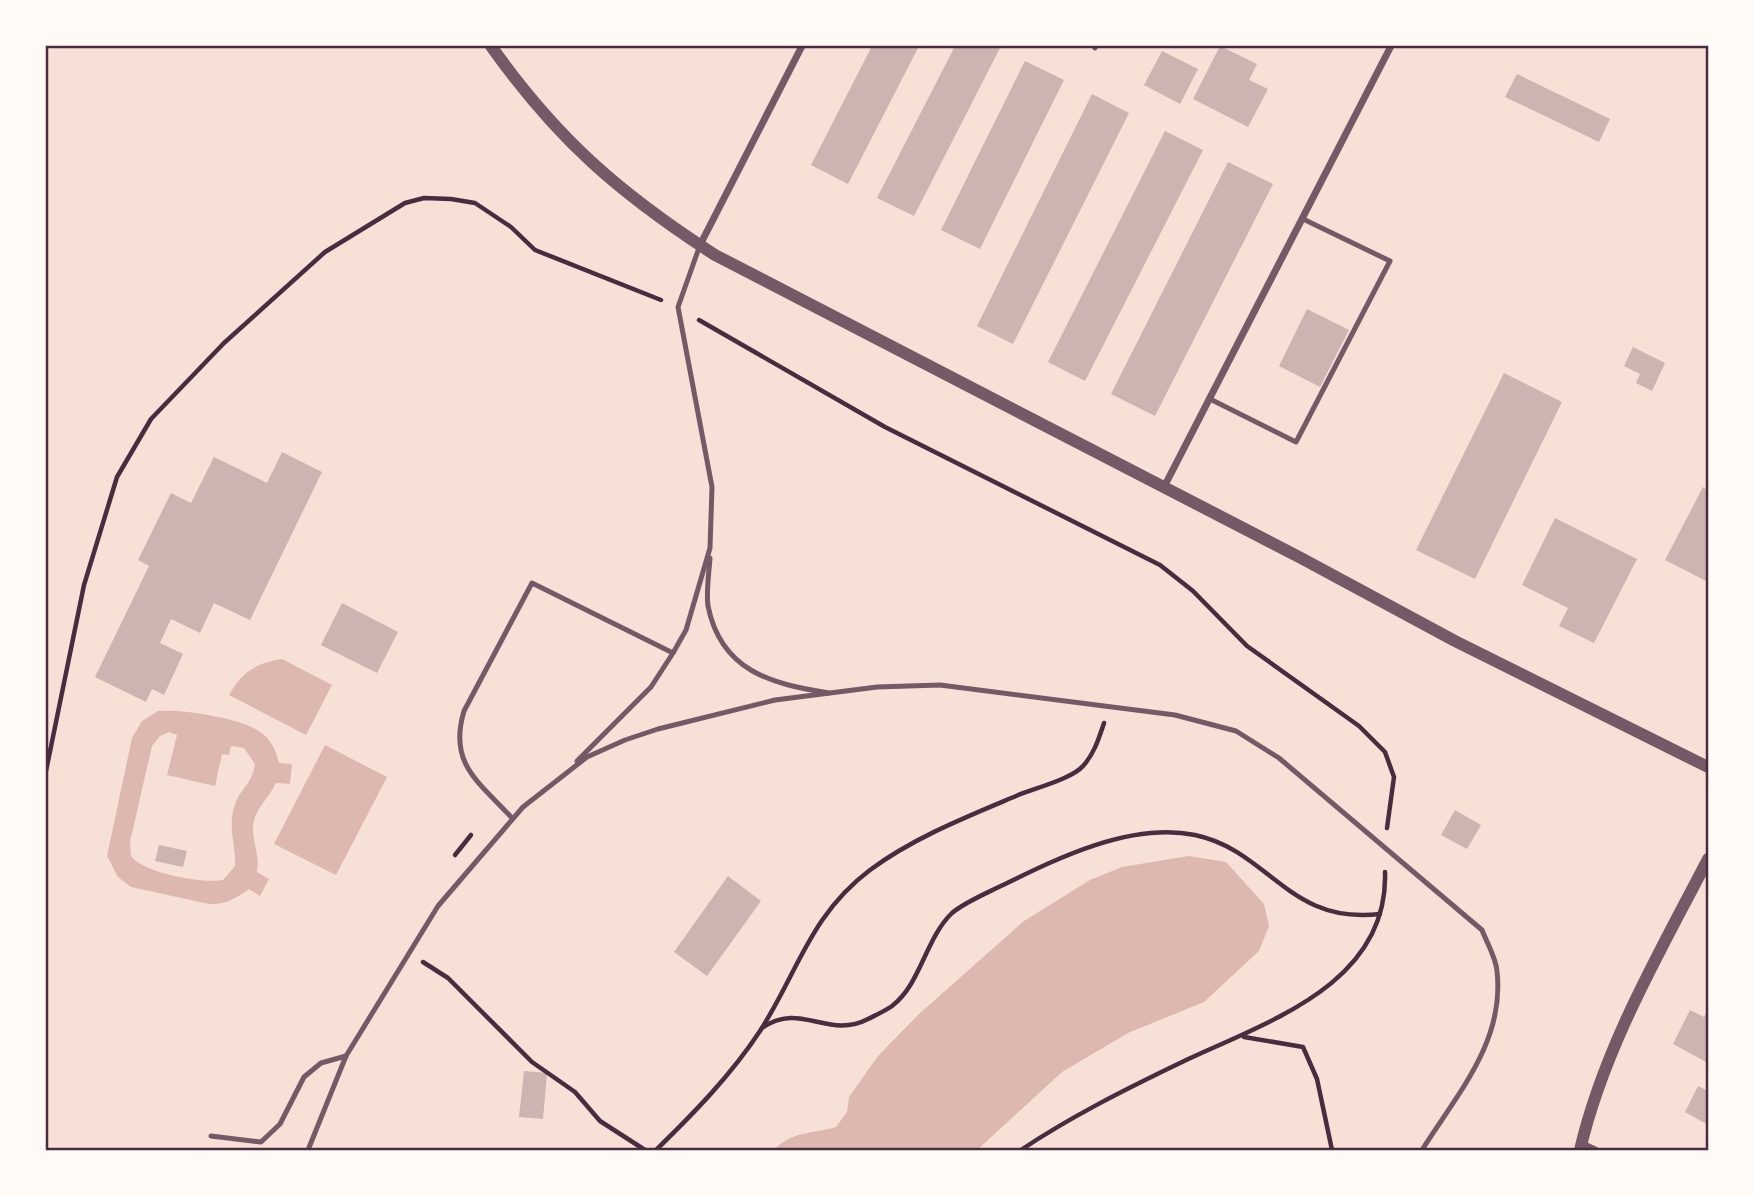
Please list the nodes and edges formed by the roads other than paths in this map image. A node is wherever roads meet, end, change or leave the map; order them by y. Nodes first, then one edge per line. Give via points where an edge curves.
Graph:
1 (491, 46) edge
2 (802, 46) edge
3 (1391, 46) edge
4 (1303, 219) junction
5 (700, 245) junction
6 (1210, 399) junction
7 (1164, 487) junction
8 (710, 548) junction
9 (673, 653) junction
10 (839, 694) junction
11 (1709, 767) edge
12 (570, 769) junction
13 (512, 818) junction
14 (1709, 859) edge
15 (346, 1056) junction
16 (211, 1136) dead end
17 (1581, 1147) edge
18 (308, 1150) edge
19 (1422, 1150) edge
20 (1595, 1150) edge

1 - 5 street via 565,139 604,175
2 - 5 street
3 - 4 street
4 - 6 street
4 - 6 lane via 1390,261 1309,418 1296,442
5 - 7 street
5 - 8 lane via 678,307 712,487
6 - 7 street
7 - 11 street via 1455,641
8 - 9 lane via 686,630
8 - 10 lane via 708,605 722,646 753,672 792,687
9 - 12 lane via 651,687
9 - 13 lane via 531,583 457,733 472,775
10 - 12 lane via 775,701 657,729 587,757
10 - 19 lane via 940,684 1175,715 1236,731 1279,758 1482,930 1497,969 1495,1024 1452,1110
12 - 13 lane
13 - 15 lane via 438,906
14 - 17 street via 1632,1008 1598,1089
15 - 16 lane via 321,1063 304,1077 279,1124 261,1142
15 - 18 lane
17 - 20 street

